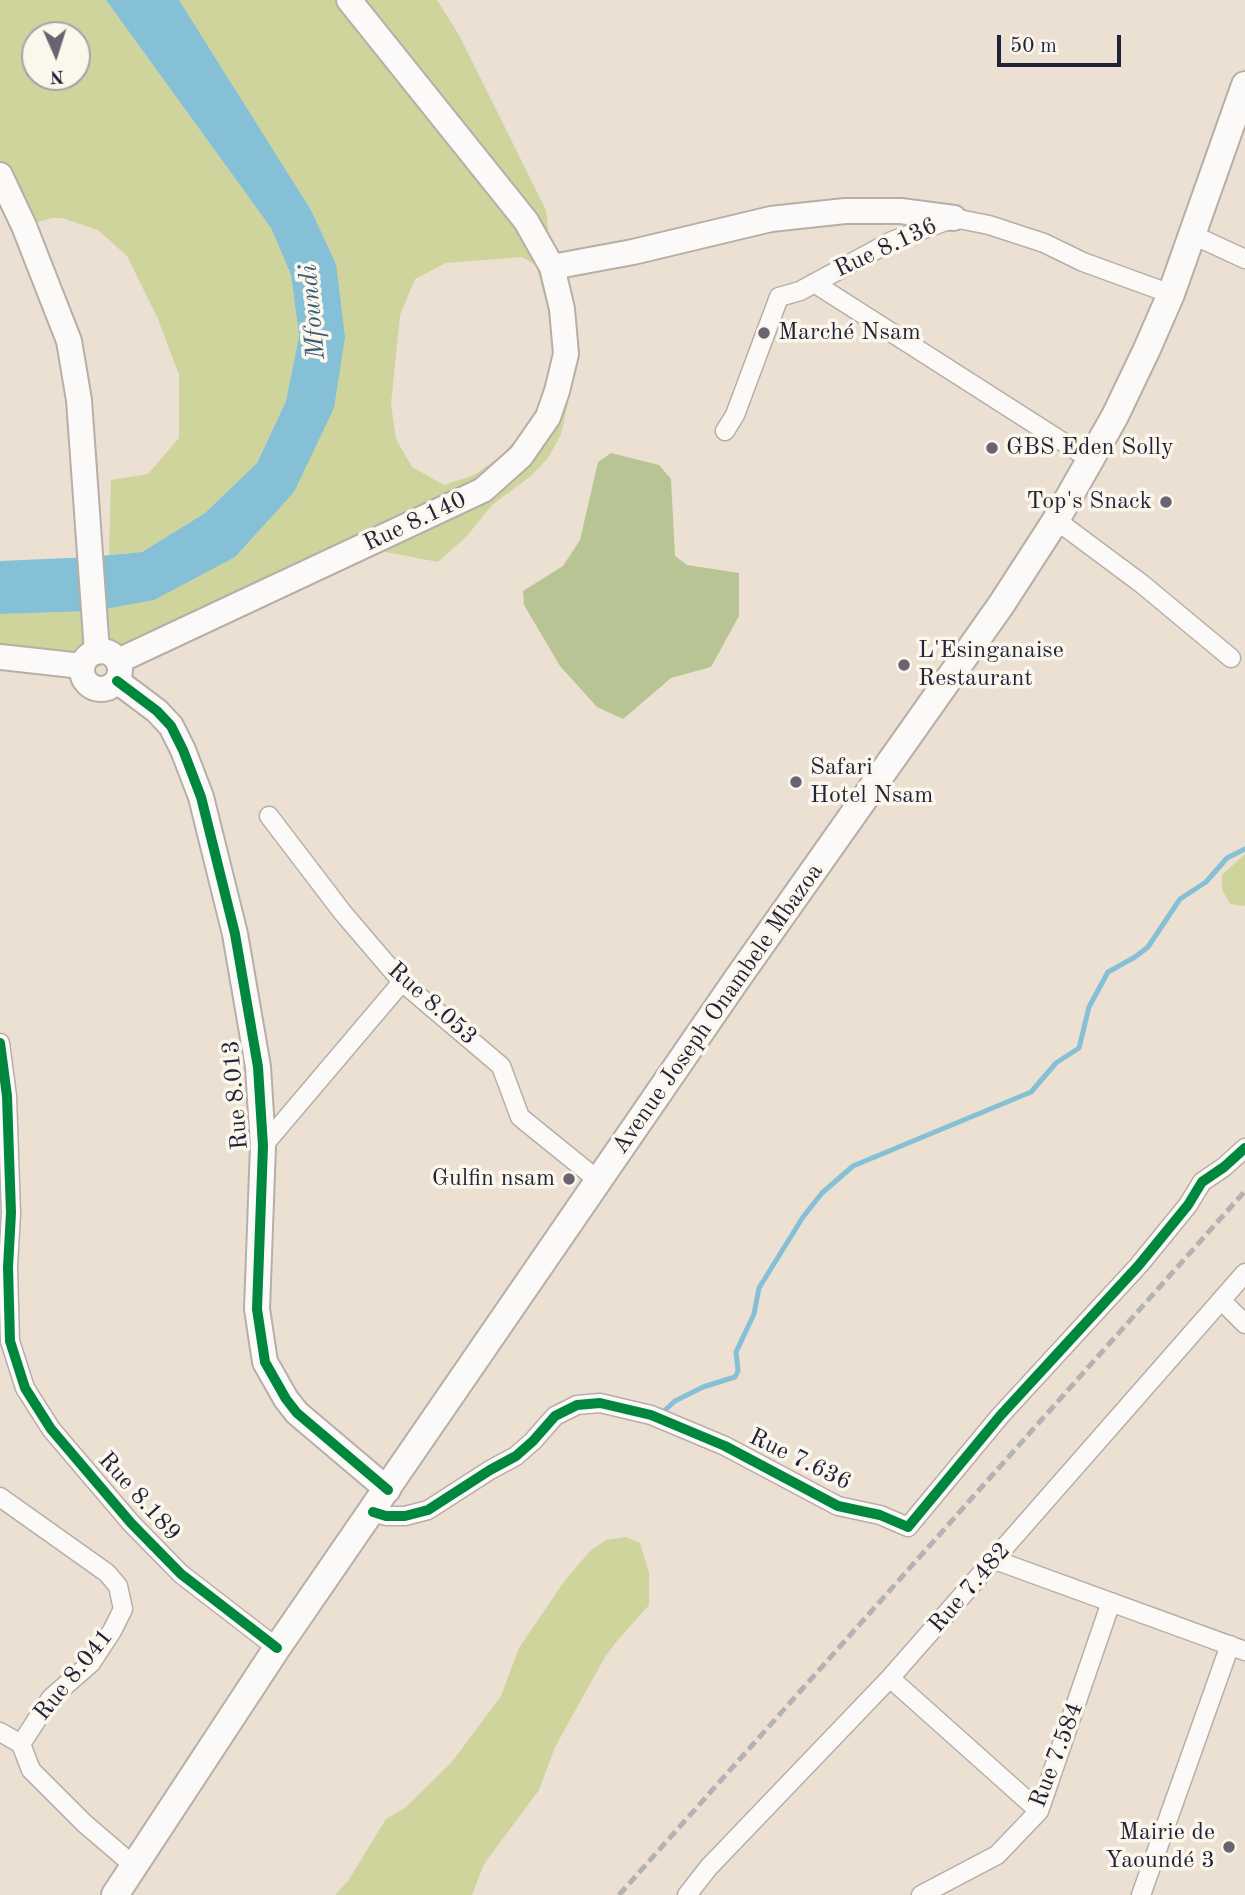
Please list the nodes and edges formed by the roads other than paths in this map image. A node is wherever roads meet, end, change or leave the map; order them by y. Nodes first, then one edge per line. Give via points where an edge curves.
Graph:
1 (349, 0) edge
2 (1245, 85) edge
3 (0, 175) edge
4 (954, 218) junction
5 (1191, 234) junction
6 (1245, 259) edge
7 (552, 267) junction
8 (814, 283) junction
9 (1171, 294) junction
10 (724, 431) dead end
11 (1091, 460) junction
12 (1056, 520) junction
13 (0, 657) edge
14 (1231, 658) dead end
15 (104, 665) junction
16 (270, 816) dead end
17 (402, 982) junction
18 (0, 1043) edge
19 (263, 1146) junction
20 (1245, 1148) edge
21 (599, 1181) junction
22 (1245, 1273) edge
23 (1221, 1300) junction
24 (1245, 1324) edge
25 (5, 1344) edge
26 (388, 1490) junction
27 (0, 1497) edge
28 (373, 1512) junction
29 (995, 1560) junction
30 (1111, 1602) junction
31 (277, 1648) junction
32 (1238, 1648) edge
33 (890, 1678) junction
34 (0, 1732) edge
35 (22, 1745) junction
36 (1039, 1811) junction
37 (133, 1865) junction
38 (115, 1895) edge
39 (688, 1895) edge
40 (921, 1895) edge
41 (1141, 1895) edge

1 - 7 main road, Rue 8.140 via 526,222
2 - 5 main road, Avenue Joseph Onambele Mbazoa
3 - 15 main road via 69,341 79,400 94,611
4 - 7 main road via 901,211 845,211 771,219
4 - 8 street, Rue 8.136 via 891,241
4 - 9 street, Rue 8.136 via 1044,243
5 - 6 street
5 - 9 main road, Avenue Joseph Onambele Mbazoa
7 - 15 main road, Rue 8.140 via 566,354 557,391 548,417 521,456 483,490
8 - 10 street, Rue 8.136 via 779,297 735,415
8 - 11 street
9 - 11 main road, Avenue Joseph Onambele Mbazoa
11 - 12 main road, Avenue Joseph Onambele Mbazoa
12 - 14 street
12 - 21 main road, Avenue Joseph Onambele Mbazoa
13 - 15 main road
15 - 19 main road, Rue 8.013 via 171,726 201,797 235,934 258,1067
16 - 17 street, Rue 8.053
17 - 19 street
17 - 21 street, Rue 8.053 via 501,1066 520,1117
18 - 25 street, Rue 8.189 via 8,1109 11,1213
19 - 26 main road, Rue 8.013 via 257,1309 265,1362 297,1413
20 - 28 street, Rue 7.636 via 1202,1182 1139,1265 1000,1416 908,1527 838,1506 725,1446 651,1415 600,1403 577,1405 555,1416 516,1456 428,1510 405,1516
21 - 26 main road, Avenue Joseph Onambele Mbazoa
22 - 23 street, Rue 7.482
23 - 24 street
23 - 29 street, Rue 7.482
25 - 31 street, Rue 8.189 via 51,1429 131,1523 181,1574
26 - 28 main road, Avenue Joseph Onambele Mbazoa
27 - 35 street, Rue 8.041 via 107,1573 118,1586 123,1609 91,1663 51,1698
28 - 31 main road, Avenue Joseph Onambele Mbazoa
29 - 30 street
29 - 33 street, Rue 7.482
30 - 32 street
30 - 36 street, Rue 7.584
31 - 37 main road, Avenue Joseph Onambele Mbazoa
32 - 41 street
33 - 36 street
33 - 39 street, Rue 7.482 via 709,1867
34 - 35 street
35 - 37 street, Rue 8.041 via 31,1770
36 - 40 street, Rue 7.584 via 997,1855
37 - 38 main road, Avenue Joseph Onambele Mbazoa

